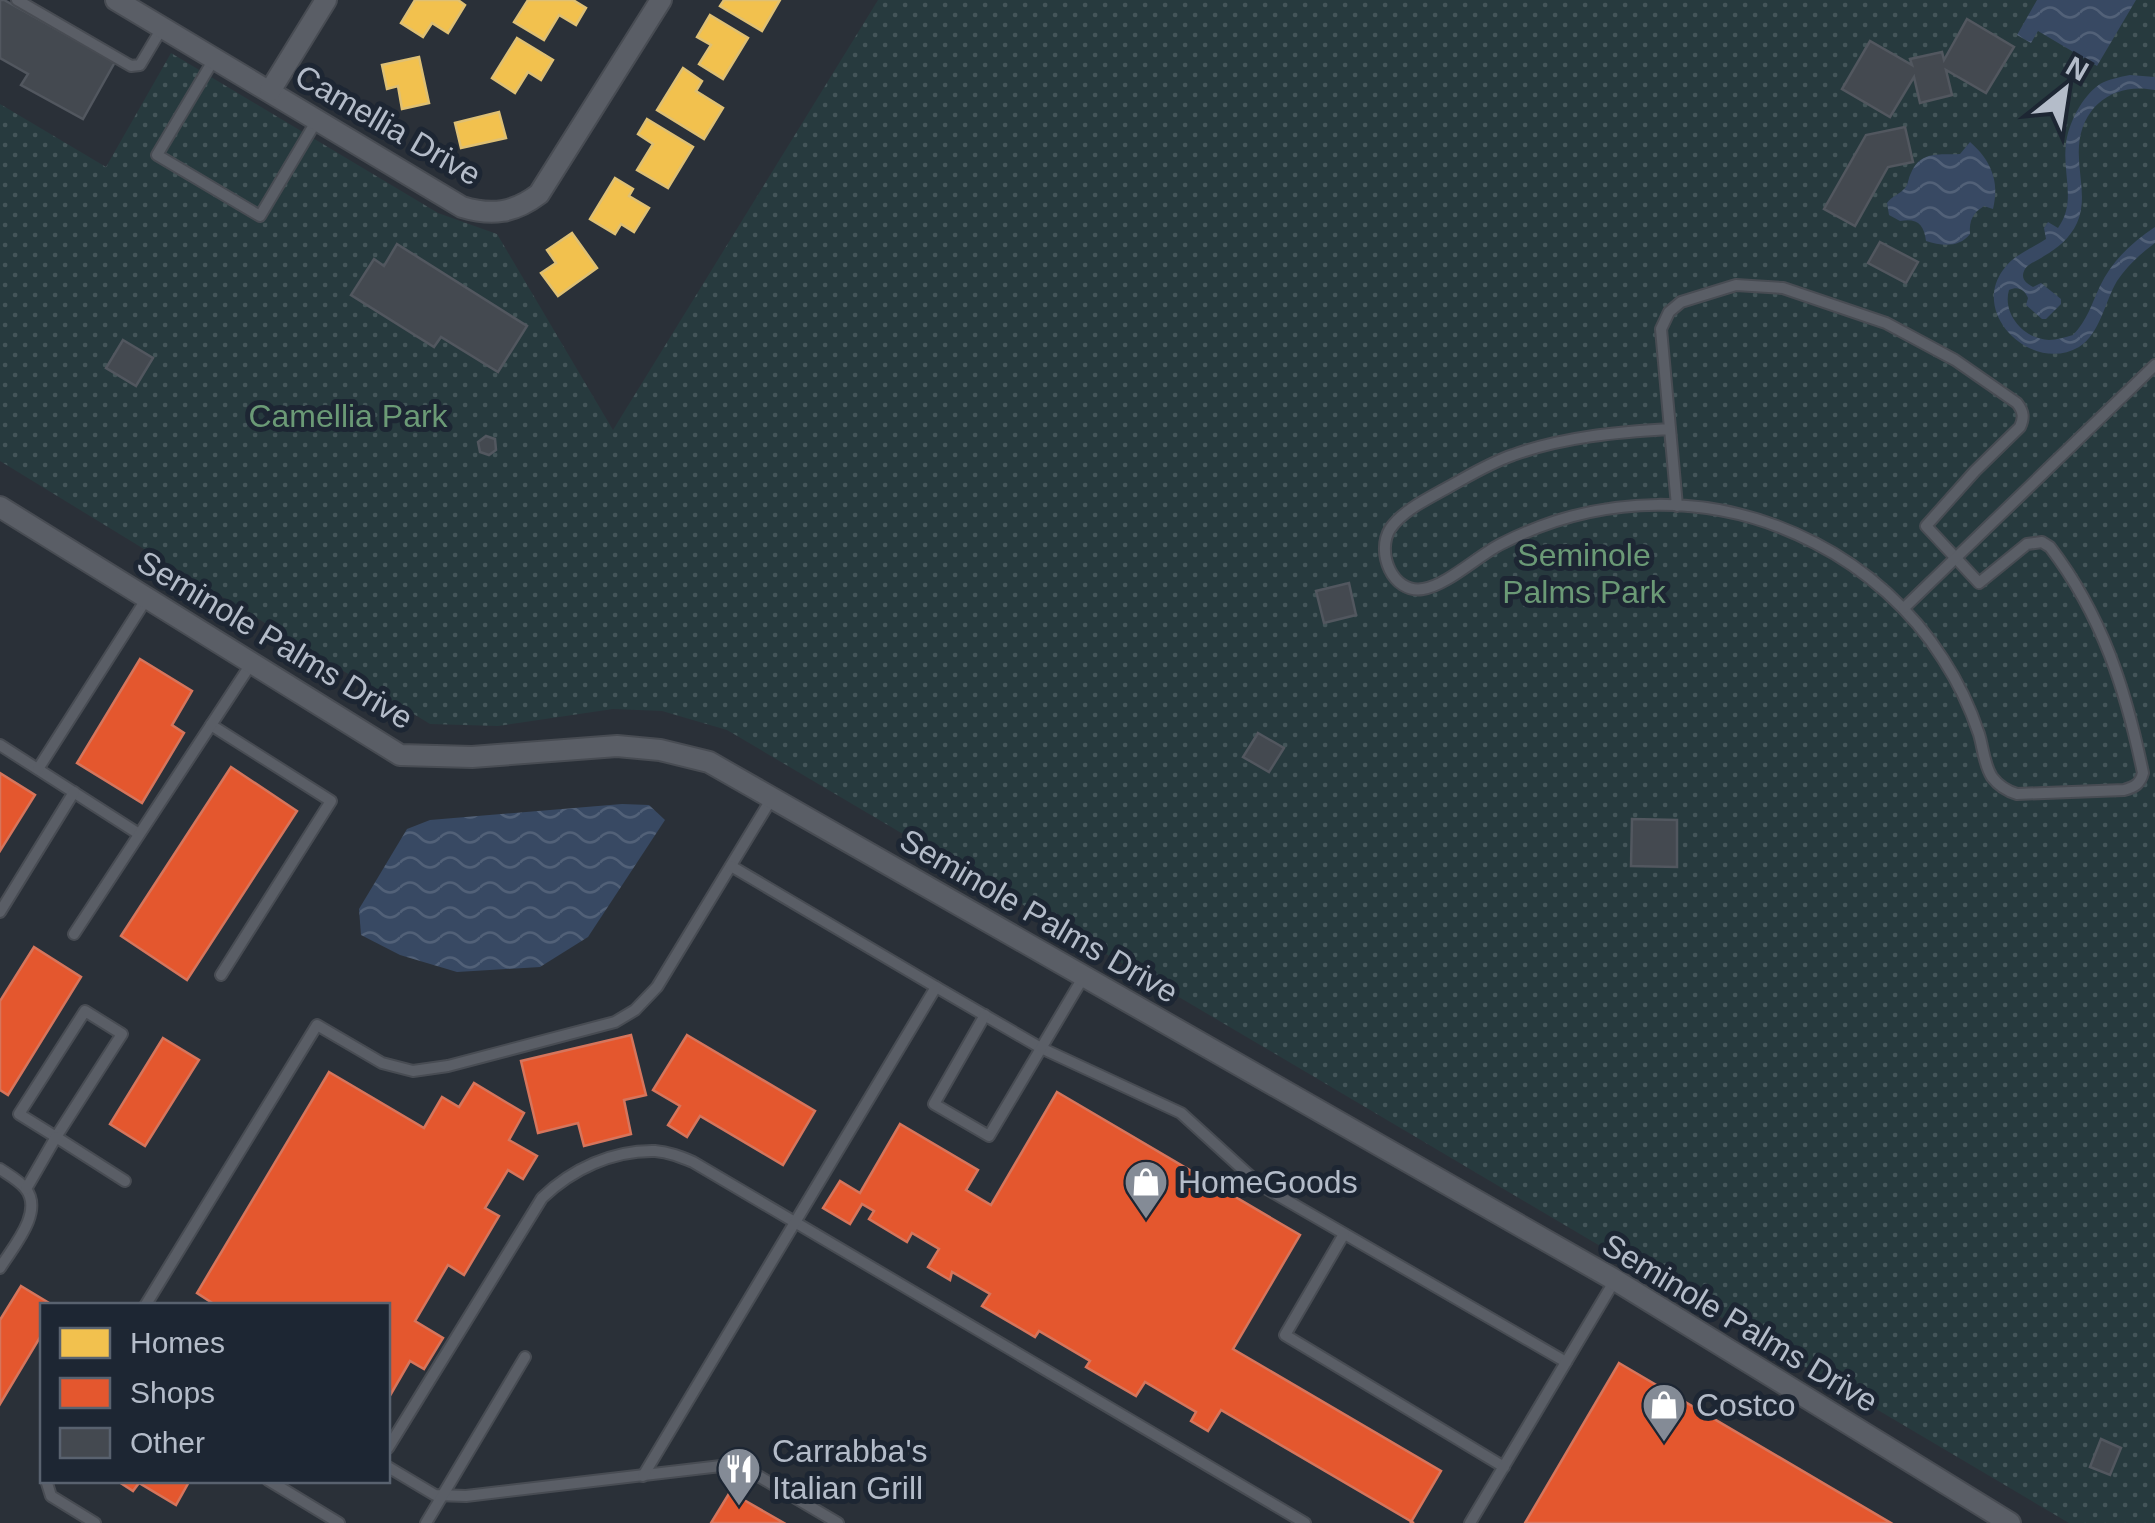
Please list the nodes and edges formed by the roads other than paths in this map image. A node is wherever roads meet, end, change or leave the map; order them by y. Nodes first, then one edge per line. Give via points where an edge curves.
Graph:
1 (17, 0) edge
2 (116, 0) edge
3 (326, 0) edge
4 (662, 0) edge
5 (162, 27) junction
6 (215, 58) junction
7 (270, 91) junction
8 (318, 120) junction
9 (2155, 365) edge
10 (1670, 428) junction
11 (1677, 506) junction
12 (0, 507) edge
13 (1956, 557) junction
14 (147, 598) junction
15 (1904, 608) junction
16 (252, 663) junction
17 (211, 725) junction
18 (0, 745) edge
19 (38, 769) junction
20 (74, 792) junction
21 (772, 798) junction
22 (139, 834) junction
23 (731, 866) junction
24 (0, 912) edge
25 (74, 934) dead end
26 (221, 976) dead end
27 (1084, 976) junction
28 (936, 987) junction
29 (985, 1015) junction
30 (1041, 1048) junction
31 (56, 1137) junction
32 (0, 1169) edge
33 (125, 1180) dead end
34 (26, 1189) junction
35 (796, 1222) junction
36 (1344, 1234) junction
37 (0, 1268) edge
38 (1615, 1280) junction
39 (147, 1303) edge
40 (525, 1358) dead end
41 (1566, 1362) junction
42 (390, 1445) edge
43 (1504, 1467) junction
44 (390, 1468) edge
45 (643, 1476) junction
46 (47, 1483) edge
47 (273, 1483) edge
48 (442, 1496) junction
49 (95, 1523) edge
50 (339, 1523) edge
51 (426, 1523) edge
52 (838, 1523) edge
53 (1304, 1523) edge
54 (1470, 1523) edge
55 (2010, 1523) edge

1 - 5 lane via 131,66 140,65
2 - 5 street, Camellia Drive
3 - 7 street
4 - 8 street, Camellia Drive via 539,194 511,210 462,207
5 - 6 street, Camellia Drive
6 - 7 street, Camellia Drive
6 - 8 lane via 158,154 260,216
7 - 8 street, Camellia Drive
9 - 13 lane
10 - 11 lane
10 - 11 lane via 1555,443 1479,470 1391,527 1387,565 1403,584 1424,590 1498,545 1567,516
10 - 13 lane via 1662,329 1681,302 1736,285 1783,288 1886,323 1955,360 2022,409 2020,427 1926,526
11 - 15 lane via 1772,524 1861,572
12 - 14 street, Seminole Palms Drive
13 - 15 lane
13 - 15 lane via 1979,584 2027,544 2050,547 2097,625 2124,690 2141,782 2124,790 2069,794 2017,794 2000,785 1964,696
14 - 16 street, Seminole Palms Drive
14 - 19 lane
16 - 17 lane
16 - 21 street, Seminole Palms Drive via 400,755 660,750 709,762
17 - 22 lane
17 - 26 lane via 331,801
18 - 19 lane
19 - 20 lane
20 - 22 lane
20 - 24 lane
21 - 23 lane
21 - 27 street, Seminole Palms Drive
22 - 25 lane
23 - 28 lane
23 - 39 lane via 657,988 615,1022 413,1071 382,1063 317,1025
27 - 30 lane
27 - 38 street, Seminole Palms Drive
28 - 29 lane
28 - 35 lane
29 - 30 lane
29 - 30 lane via 934,1104 989,1136
30 - 36 lane via 1180,1114 1260,1186
31 - 31 lane via 122,1034 85,1011 19,1114
31 - 33 lane
31 - 34 lane
32 - 34 lane
34 - 37 lane via 30,1218
35 - 42 lane via 672,1154 616,1156 584,1167 542,1198
35 - 45 lane
35 - 53 lane
36 - 41 lane
36 - 43 lane via 1285,1335
38 - 41 lane
38 - 55 street, Seminole Palms Drive
40 - 48 lane
41 - 43 lane
43 - 54 lane
44 - 48 lane
45 - 48 lane
45 - 52 lane via 738,1464
46 - 49 lane via 51,1496
47 - 50 lane
48 - 51 lane

